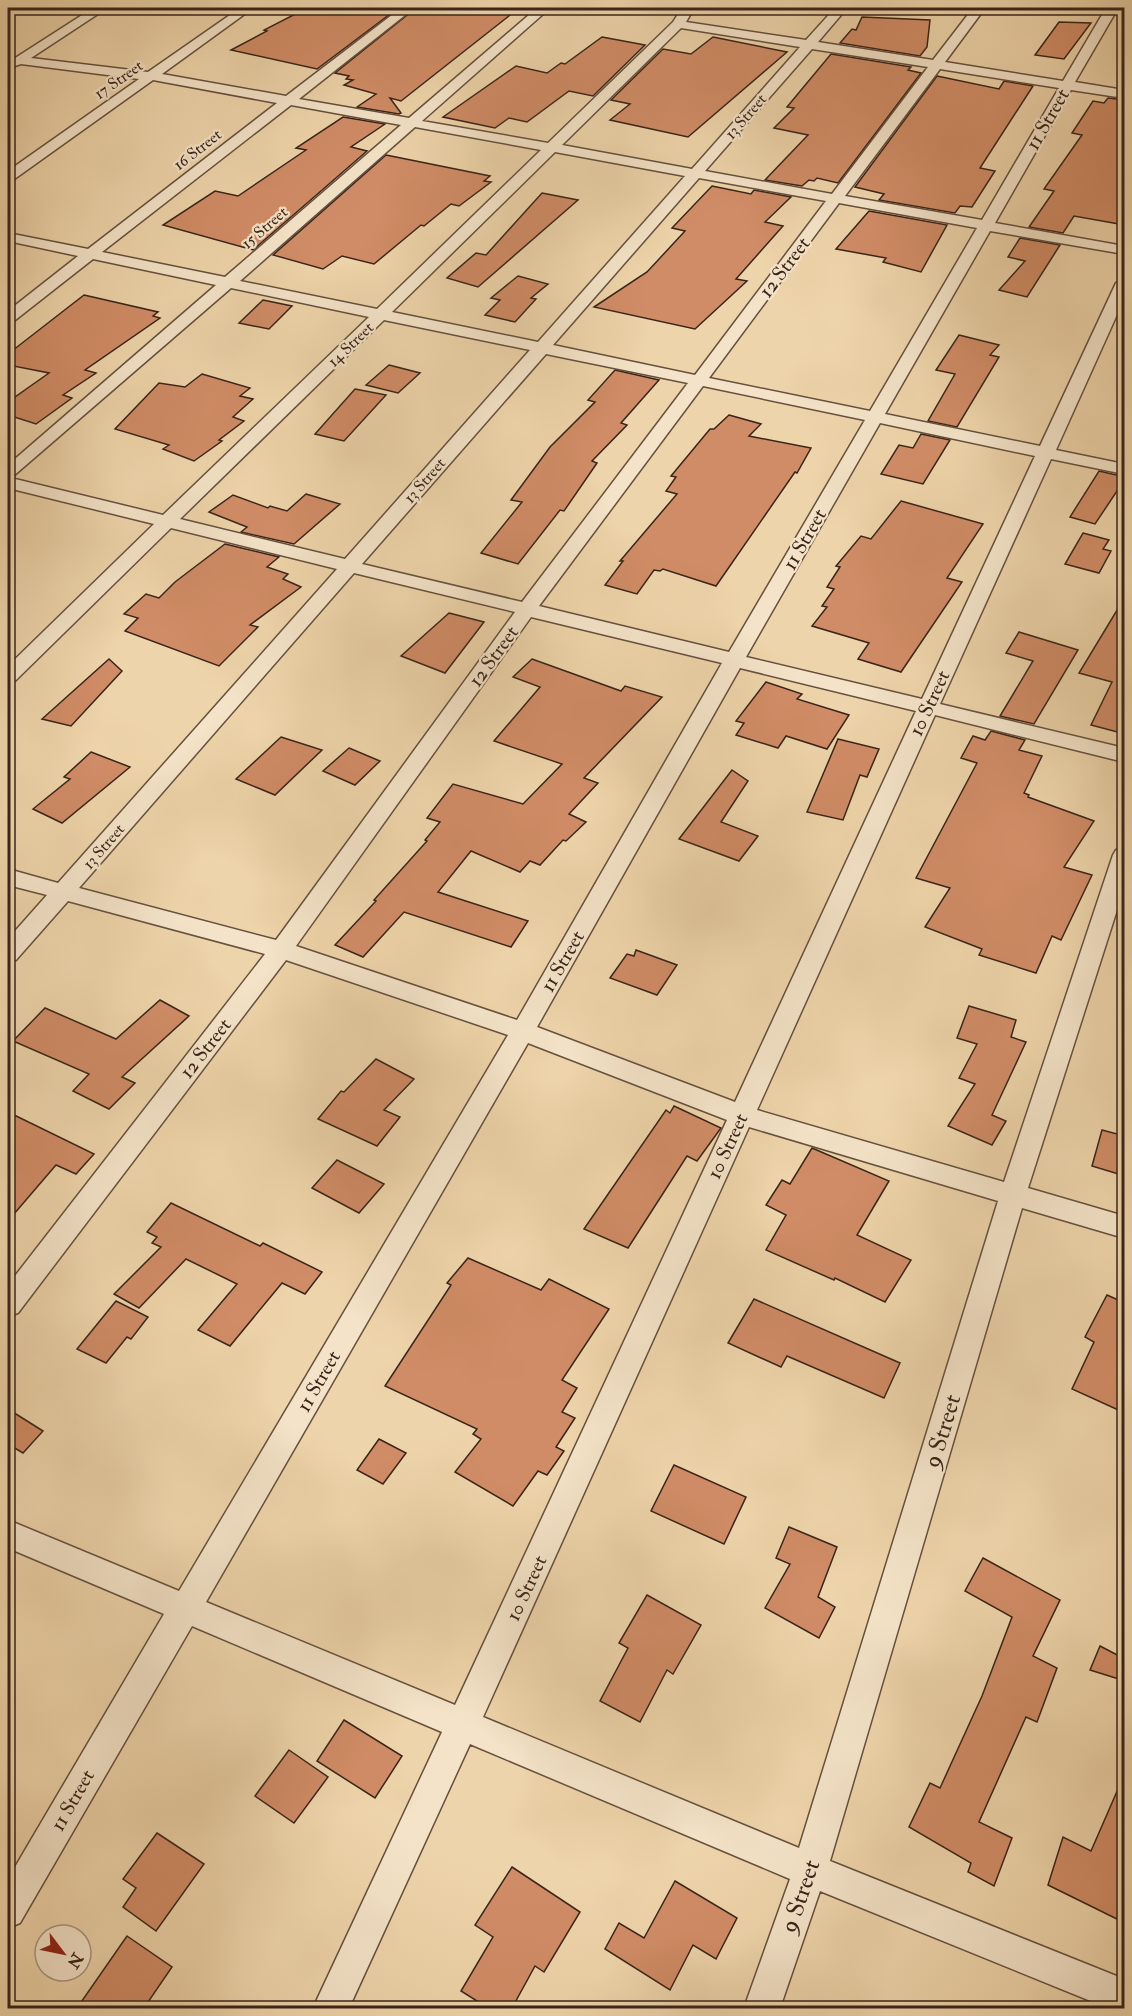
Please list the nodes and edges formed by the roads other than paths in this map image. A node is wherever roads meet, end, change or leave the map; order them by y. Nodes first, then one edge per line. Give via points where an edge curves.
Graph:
1 (101, 8) edge
2 (247, 8) edge
3 (408, 8) edge
4 (544, 8) edge
5 (688, 8) edge
6 (841, 8) edge
7 (979, 8) edge
8 (1112, 8) edge
9 (678, 24) junction
10 (808, 45) junction
11 (19, 60) junction
12 (936, 65) junction
13 (8, 67) edge
14 (150, 76) junction
15 (1067, 85) junction
16 (1125, 94) edge
17 (288, 101) junction
18 (411, 123) junction
19 (551, 148) junction
20 (694, 173) junction
21 (8, 177) edge
22 (836, 198) junction
23 (986, 225) junction
24 (8, 237) edge
25 (1125, 250) edge
26 (90, 254) junction
27 (227, 283) junction
28 (1125, 283) edge
29 (380, 314) junction
30 (8, 318) edge
31 (541, 348) junction
32 (699, 381) junction
33 (874, 417) junction
34 (1046, 452) junction
35 (1125, 469) edge
36 (8, 474) edge
37 (8, 483) edge
38 (167, 522) junction
39 (348, 566) junction
40 (527, 609) junction
41 (734, 660) junction
42 (8, 677) edge
43 (927, 707) junction
44 (1125, 755) edge
45 (1125, 855) edge
46 (8, 877) edge
47 (62, 892) junction
48 (280, 950) junction
49 (8, 954) edge
50 (523, 1031) junction
51 (741, 1115) junction
52 (1013, 1195) junction
53 (1125, 1227) edge
54 (8, 1305) edge
55 (8, 1534) edge
56 (184, 1608) junction
57 (463, 1725) junction
58 (810, 1870) junction
59 (8, 1911) edge
60 (1125, 1997) edge
61 (331, 2008) edge
62 (762, 2008) edge

1 - 11 street
2 - 14 street, 17 Street
3 - 17 street, 16 Street
4 - 18 street, 15 Street
5 - 9 street, 14 Street
6 - 10 street, 13 Street
7 - 12 street, 12 Street
8 - 15 street, 11 Street
9 - 10 street
9 - 19 street, 14 Street
10 - 12 street
10 - 20 street, 13 Street
11 - 13 street
11 - 14 street
12 - 15 street
12 - 22 street, 12 Street
14 - 17 street
14 - 21 street, 17 Street
15 - 16 street
15 - 23 street, 11 Street
17 - 18 street
17 - 26 street, 16 Street
18 - 19 street
18 - 27 street, 15 Street
19 - 20 street
19 - 29 street, 14 Street
20 - 22 street
20 - 31 street, 13 Street
22 - 23 street
22 - 32 street, 12 Street
23 - 25 street
23 - 33 street, 11 Street
24 - 26 street
26 - 27 street
26 - 30 street, 16 Street
27 - 29 street
27 - 36 street, 15 Street
28 - 34 street, 10 Street
29 - 31 street
29 - 38 street, 14 Street
31 - 32 street
31 - 39 street, 13 Street
32 - 33 street
32 - 40 street, 12 Street
33 - 34 street
33 - 41 street, 11 Street
34 - 35 street
34 - 43 street, 10 Street
37 - 38 street
38 - 39 street
38 - 42 street, 14 Street
39 - 40 street
39 - 47 street, 13 Street
40 - 41 street
40 - 48 street, 12 Street
41 - 43 street
41 - 50 street, 11 Street
43 - 44 street
43 - 51 street, 10 Street
45 - 52 street, 9 Street
46 - 47 street
47 - 48 street
47 - 49 street, 13 Street
48 - 50 street
48 - 54 street, 12 Street
50 - 51 street
50 - 56 street, 11 Street
51 - 52 street
51 - 57 street, 10 Street
52 - 53 street
52 - 58 street, 9 Street
55 - 56 street
56 - 57 street
56 - 59 street, 11 Street
57 - 58 street
57 - 61 street, 10 Street
58 - 60 street
58 - 62 street, 9 Street

